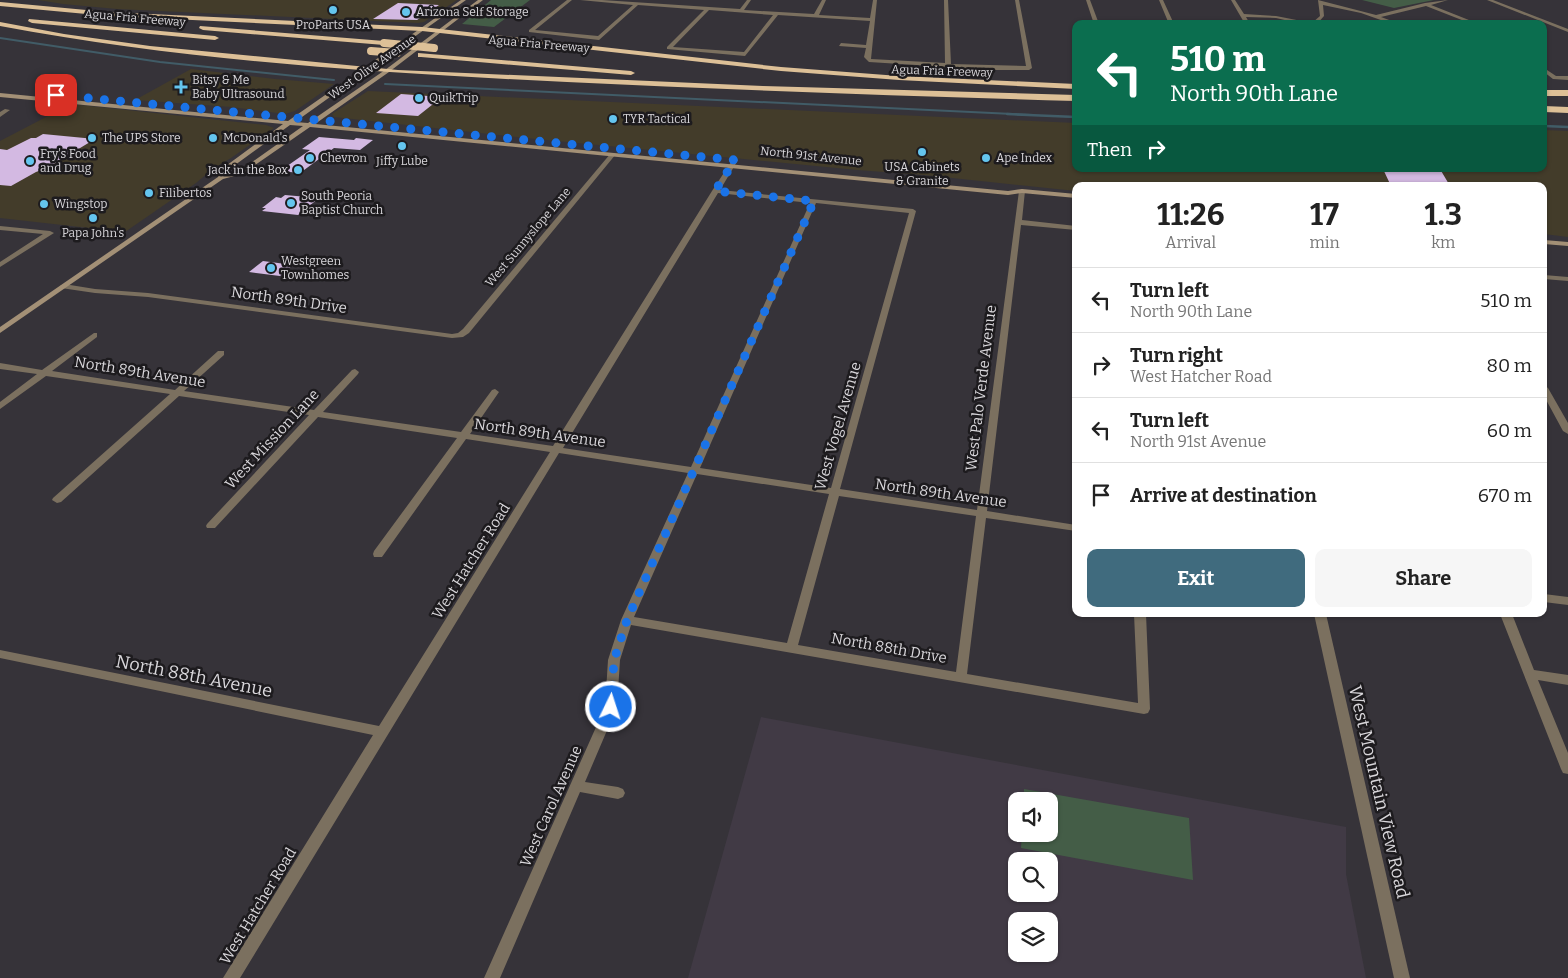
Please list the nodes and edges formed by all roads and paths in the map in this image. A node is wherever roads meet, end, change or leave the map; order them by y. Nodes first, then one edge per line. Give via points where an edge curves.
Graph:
1 (464, 0) edge
2 (472, 0) edge
3 (481, 0) edge
4 (570, 0) edge
5 (582, 0) edge
6 (677, 0) edge
7 (750, 0) edge
8 (824, 0) edge
9 (875, 0) edge
10 (946, 0) edge
11 (1017, 0) edge
12 (1088, 0) edge
13 (1161, 0) edge
14 (1233, 0) edge
15 (1446, 0) edge
16 (1489, 0) edge
17 (605, 1) edge
18 (1320, 2) edge
19 (637, 4) junction
20 (1424, 4) junction
21 (0, 6) edge
22 (671, 6) junction
23 (707, 8) junction
24 (741, 11) junction
25 (776, 14) junction
26 (1242, 15) junction
27 (1377, 16) junction
28 (0, 17) edge
29 (459, 17) junction
30 (815, 17) junction
31 (873, 20) junction
32 (1096, 20) edge
33 (1170, 20) edge
34 (1245, 20) edge
35 (1292, 20) edge
36 (1317, 20) edge
37 (1388, 20) edge
38 (1466, 20) edge
39 (1543, 20) edge
40 (1547, 22) edge
41 (0, 24) edge
42 (1559, 26) junction
43 (1568, 26) edge
44 (422, 29) junction
45 (1568, 30) edge
46 (441, 31) junction
47 (248, 40) dead end
48 (841, 45) dead end
49 (868, 46) junction
50 (367, 51) dead end
51 (635, 64) dead end
52 (948, 65) junction
53 (682, 68) dead end
54 (364, 69) junction
55 (387, 71) junction
56 (1547, 72) edge
57 (644, 74) dead end
58 (664, 75) dead end
59 (1568, 78) edge
60 (1072, 88) edge
61 (1072, 88) edge
62 (0, 90) edge
63 (1568, 93) edge
64 (0, 95) edge
65 (1006, 95) junction
66 (1547, 95) edge
67 (1547, 95) edge
68 (1568, 97) edge
69 (1072, 98) edge
70 (0, 108) edge
71 (1547, 108) edge
72 (1568, 108) edge
73 (0, 115) edge
74 (299, 118) junction
75 (317, 120) junction
76 (290, 124) junction
77 (309, 126) junction
78 (426, 130) junction
79 (419, 136) junction
80 (515, 139) junction
81 (509, 144) junction
82 (616, 151) junction
83 (734, 163) junction
84 (221, 178) junction
85 (715, 191) junction
86 (1022, 191) junction
87 (1072, 196) edge
88 (814, 201) junction
89 (1017, 222) junction
90 (0, 228) edge
91 (1072, 228) edge
92 (1547, 242) edge
93 (1568, 244) edge
94 (0, 265) edge
95 (1547, 277) edge
96 (1568, 279) edge
97 (64, 286) junction
98 (0, 330) edge
99 (94, 335) dead end
100 (460, 335) joint
101 (221, 353) dead end
102 (0, 366) edge
103 (355, 372) dead end
104 (43, 373) junction
105 (495, 392) dead end
106 (176, 393) junction
107 (1547, 393) edge
108 (0, 406) edge
109 (316, 414) junction
110 (1568, 431) edge
111 (463, 437) junction
112 (558, 450) junction
113 (694, 470) junction
114 (835, 492) junction
115 (57, 500) dead end
116 (981, 514) junction
117 (211, 526) dead end
118 (1072, 527) edge
119 (378, 554) dead end
120 (1547, 598) edge
121 (1568, 601) edge
122 (1140, 617) edge
123 (1321, 617) edge
124 (1507, 617) edge
125 (627, 620) junction
126 (791, 648) junction
127 (0, 654) edge
128 (1530, 674) junction
129 (961, 677) junction
130 (1568, 680) edge
131 (382, 732) junction
132 (1568, 769) edge
133 (576, 786) junction
134 (618, 793) dead end
135 (231, 978) edge
136 (492, 978) edge
137 (1402, 978) edge

1 - 44 main road, West Olive Avenue
2 - 29 main road via 462,8
3 - 29 main road, West Olive Avenue
4 - 19 street via 531,32 599,38
5 - 17 street
6 - 22 street
7 - 24 street
8 - 30 street
9 - 31 street
10 - 52 street
11 - 52 street via 1029,68
12 - 32 street
13 - 33 street
14 - 26 street
15 - 20 street
16 - 39 street
17 - 19 street
18 - 27 street
18 - 36 street via 1322,16
19 - 22 street
20 - 27 street
20 - 38 street
21 - 44 highway
21 - 51 highway, Agua Fria Freeway, bridge via 66,16
22 - 23 street
23 - 24 street
23 - 25 street via 670,48 745,54
24 - 25 street
25 - 30 street
26 - 34 street
26 - 35 street
27 - 37 street
28 - 47 highway, Agua Fria Freeway
29 - 46 main road, West Olive Avenue
30 - 31 street
31 - 49 street
40 - 42 street
41 - 54 highway via 150,48
42 - 43 street
42 - 45 street
44 - 46 highway
44 - 54 main road, West Olive Avenue
46 - 55 main road, West Olive Avenue
46 - 60 highway via 626,54 790,69
48 - 49 street
49 - 52 street via 869,60
50 - 57 highway, Agua Fria Freeway, bridge
53 - 61 highway, Agua Fria Freeway via 906,82
54 - 55 highway
54 - 74 main road, West Olive Avenue
55 - 65 highway via 772,89
55 - 75 main road, West Olive Avenue
56 - 59 street via 1554,78
58 - 65 highway, Agua Fria Freeway
62 - 74 main road, North 91st Avenue
63 - 66 highway
64 - 76 main road, North 91st Avenue
65 - 69 highway, Agua Fria Freeway
67 - 68 highway
70 - 73 street via 7,110
71 - 72 highway
74 - 75 main road, North 91st Avenue
74 - 76 main road, West Olive Avenue
75 - 77 main road, West Olive Avenue
75 - 78 main road, North 91st Avenue
76 - 77 main road, North 91st Avenue
76 - 84 main road, West Olive Avenue via 221,172
77 - 79 main road, North 91st Avenue
77 - 84 main road, West Olive Avenue via 240,173
78 - 79 main road
78 - 80 main road, North 91st Avenue
79 - 81 main road, North 91st Avenue
80 - 81 main road
80 - 82 main road, North 91st Avenue
81 - 82 main road, North 91st Avenue
82 - 83 main road, North 91st Avenue
82 - 100 street, West Sunnyslope Lane
83 - 85 street, West Hatcher Road
83 - 86 main road, North 91st Avenue via 1008,193
84 - 97 main road, West Olive Avenue
85 - 88 street
85 - 112 street, West Hatcher Road
86 - 87 main road, North 91st Avenue
86 - 89 street, West Palo Verde Avenue
88 - 113 street, West Carol Avenue
88 - 114 street, West Vogel Avenue via 913,211
89 - 91 street
89 - 116 street, West Palo Verde Avenue
90 - 94 street via 50,233
92 - 93 main road
95 - 96 street
97 - 98 main road, West Olive Avenue
97 - 100 street, North 89th Drive
99 - 104 street
101 - 106 street
102 - 104 street, North 89th Avenue
103 - 109 street, West Mission Lane
104 - 106 street, North 89th Avenue
104 - 108 street
105 - 111 street
106 - 109 street, North 89th Avenue
106 - 115 street
107 - 110 street
109 - 111 street, North 89th Avenue
109 - 117 street, West Mission Lane
111 - 112 street, North 89th Avenue
111 - 119 street
112 - 113 street, North 89th Avenue
112 - 131 street, West Hatcher Road
113 - 114 street, North 89th Avenue
113 - 125 street, West Carol Avenue
114 - 116 street, North 89th Avenue
114 - 126 street, West Vogel Avenue
116 - 118 street, North 89th Avenue
116 - 129 street, West Palo Verde Avenue
120 - 121 street
122 - 129 street, North 88th Drive via 1144,709
123 - 137 street, West Mountain View Road
124 - 128 street
125 - 126 street, North 88th Drive
125 - 133 street, West Carol Avenue via 614,660 611,707
126 - 129 street, North 88th Drive
127 - 131 street, North 88th Avenue
128 - 130 street
128 - 132 street
131 - 135 street, West Hatcher Road
133 - 134 street
133 - 136 street, West Carol Avenue

